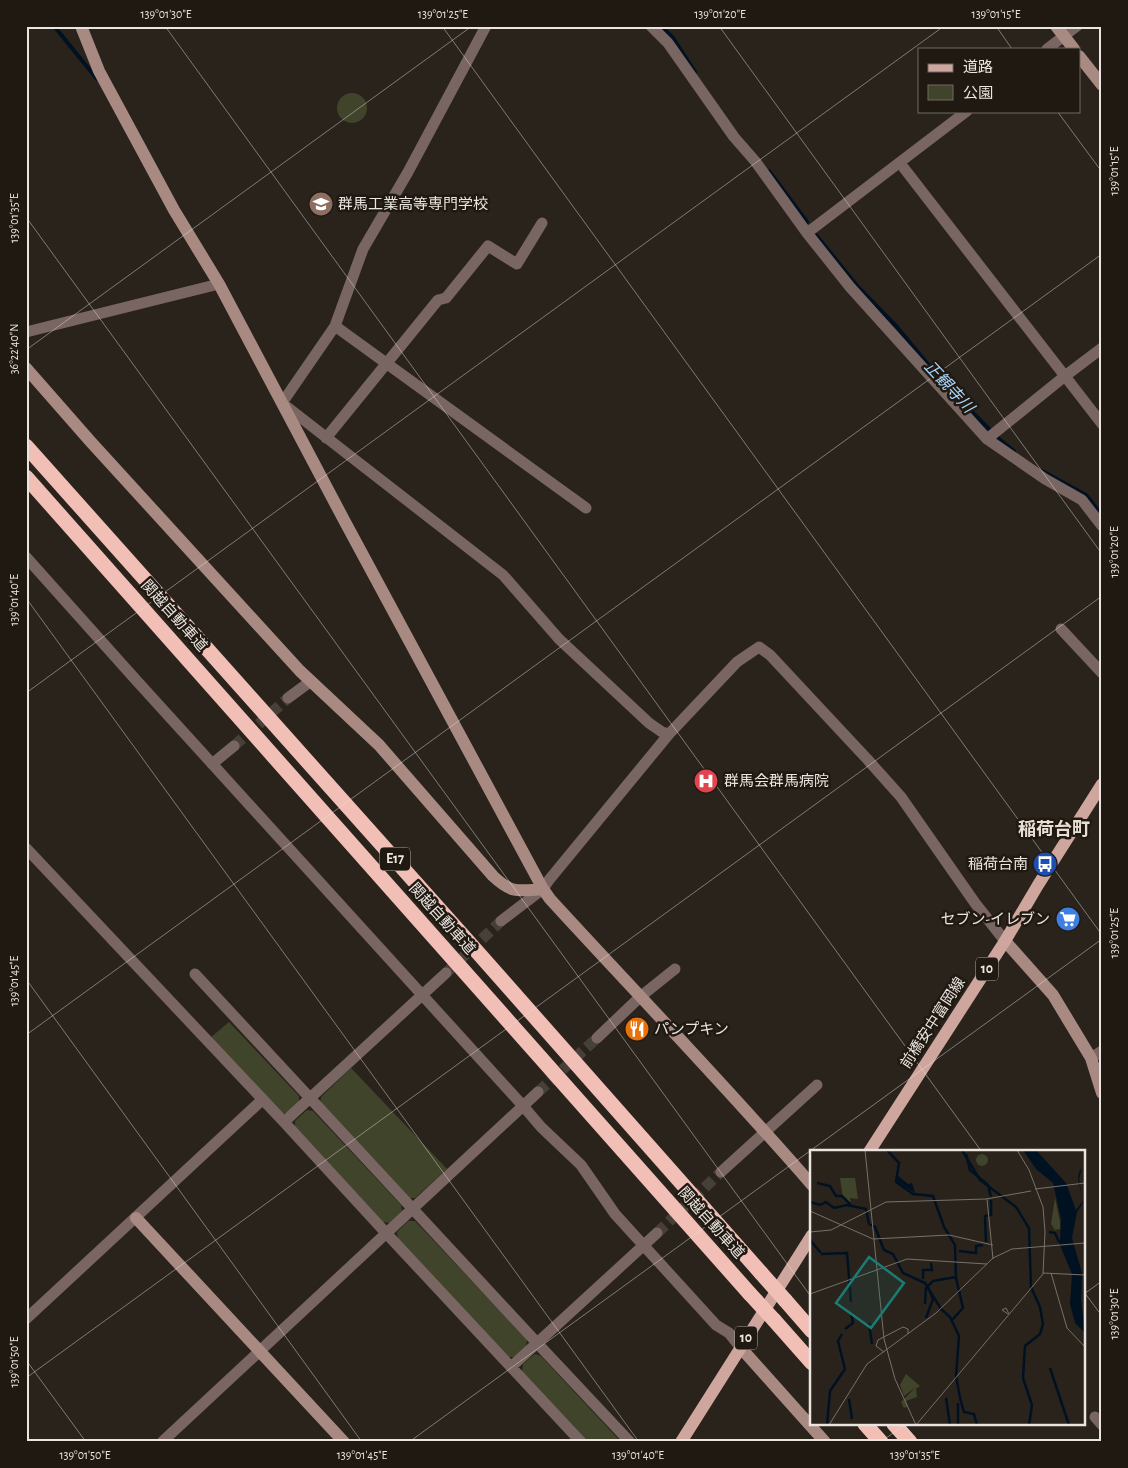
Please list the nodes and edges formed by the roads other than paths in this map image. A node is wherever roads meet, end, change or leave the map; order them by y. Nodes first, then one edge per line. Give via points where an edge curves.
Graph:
1 (81, 26) edge
2 (486, 26) edge
3 (651, 26) edge
4 (1077, 26) edge
5 (1060, 31) edge
6 (1048, 48) edge
7 (1073, 48) edge
8 (1080, 57) edge
9 (1102, 85) edge
10 (966, 112) edge
11 (900, 163) junction
12 (542, 223) dead end
13 (807, 233) junction
14 (219, 284) junction
15 (335, 326) junction
16 (26, 332) edge
17 (1102, 348) edge
18 (386, 363) junction
19 (26, 368) edge
20 (1065, 376) junction
21 (282, 403) junction
22 (1102, 424) edge
23 (326, 438) junction
24 (987, 439) junction
25 (26, 446) edge
26 (26, 478) edge
27 (586, 508) dead end
28 (1102, 526) edge
29 (26, 557) edge
30 (1061, 629) dead end
31 (1102, 673) edge
32 (310, 681) junction
33 (288, 698) tunnel mouth
34 (669, 734) junction
35 (234, 746) tunnel mouth
36 (212, 764) junction
37 (1102, 784) edge
38 (1097, 801) edge
39 (26, 848) edge
40 (543, 890) junction
41 (501, 921) tunnel mouth
42 (1005, 941) junction
43 (675, 969) dead end
44 (446, 973) tunnel mouth
45 (194, 974) dead end
46 (422, 996) junction
47 (640, 997) junction
48 (597, 1038) tunnel mouth
49 (1097, 1055) edge
50 (817, 1085) dead end
51 (538, 1092) tunnel mouth
52 (1102, 1094) edge
53 (310, 1099) junction
54 (262, 1100) junction
55 (524, 1107) junction
56 (284, 1122) junction
57 (766, 1132) junction
58 (870, 1150) edge
59 (721, 1172) tunnel mouth
60 (810, 1182) edge
61 (412, 1208) junction
62 (136, 1218) junction
63 (386, 1233) junction
64 (657, 1234) tunnel mouth
65 (810, 1238) edge
66 (644, 1245) junction
67 (26, 1319) edge
68 (810, 1329) edge
69 (538, 1344) junction
70 (740, 1348) junction
71 (259, 1351) junction
72 (810, 1361) edge
73 (511, 1368) junction
74 (810, 1425) edge
75 (811, 1426) edge
76 (868, 1426) edge
77 (896, 1426) edge
78 (577, 1440) edge
79 (162, 1442) edge
80 (344, 1442) edge
81 (630, 1442) edge
82 (681, 1442) edge
83 (825, 1442) edge
84 (881, 1442) edge
85 (910, 1442) edge

1 - 14 street via 113,97 174,210
2 - 15 street via 363,249
3 - 13 street via 668,42
4 - 5 street
5 - 6 street
5 - 7 street
8 - 9 street
10 - 11 street
11 - 13 street
11 - 20 street
12 - 18 street via 517,264 488,246 446,298 438,300
13 - 24 street via 850,287
14 - 16 street
14 - 21 street
15 - 18 street
15 - 21 street
17 - 20 street
18 - 23 street
18 - 27 street
19 - 32 street
20 - 22 street
20 - 24 street
21 - 23 street
21 - 40 street
23 - 34 street via 503,574 576,656 649,723
24 - 28 street via 1082,500
25 - 68 highway, 関越自動車道 / E17, bridge
26 - 72 highway, 関越自動車道 / E17, bridge
29 - 36 street
30 - 31 street
32 - 33 street
32 - 40 street via 380,745 501,884 515,891
34 - 40 street
34 - 42 street via 737,662 759,647 901,797
35 - 36 street
36 - 46 street
37 - 38 main road, 前橋安中富岡線 / 10
38 - 42 main road, 前橋安中富岡線 / 10 via 1038,884
39 - 54 street
40 - 41 street
40 - 47 street
42 - 49 street via 1053,995
42 - 58 main road, 前橋安中富岡線 / 10
43 - 47 street
44 - 46 street
45 - 53 street
46 - 53 street
46 - 55 street
47 - 48 street
47 - 57 street
49 - 52 street
50 - 57 street
51 - 55 street
53 - 56 street
53 - 61 street
54 - 56 street
54 - 62 street
55 - 61 street
55 - 66 street via 580,1166 615,1214
56 - 63 street
57 - 59 street
57 - 60 street
61 - 63 street
61 - 69 street
62 - 67 street
62 - 71 street
63 - 71 street
63 - 73 street
64 - 66 street
65 - 70 main road, 10
66 - 69 street
66 - 70 street
69 - 73 street
69 - 81 street
70 - 74 street
70 - 82 main road, 10
71 - 79 street
71 - 80 street
73 - 78 street
75 - 83 street
76 - 84 highway
77 - 85 highway

